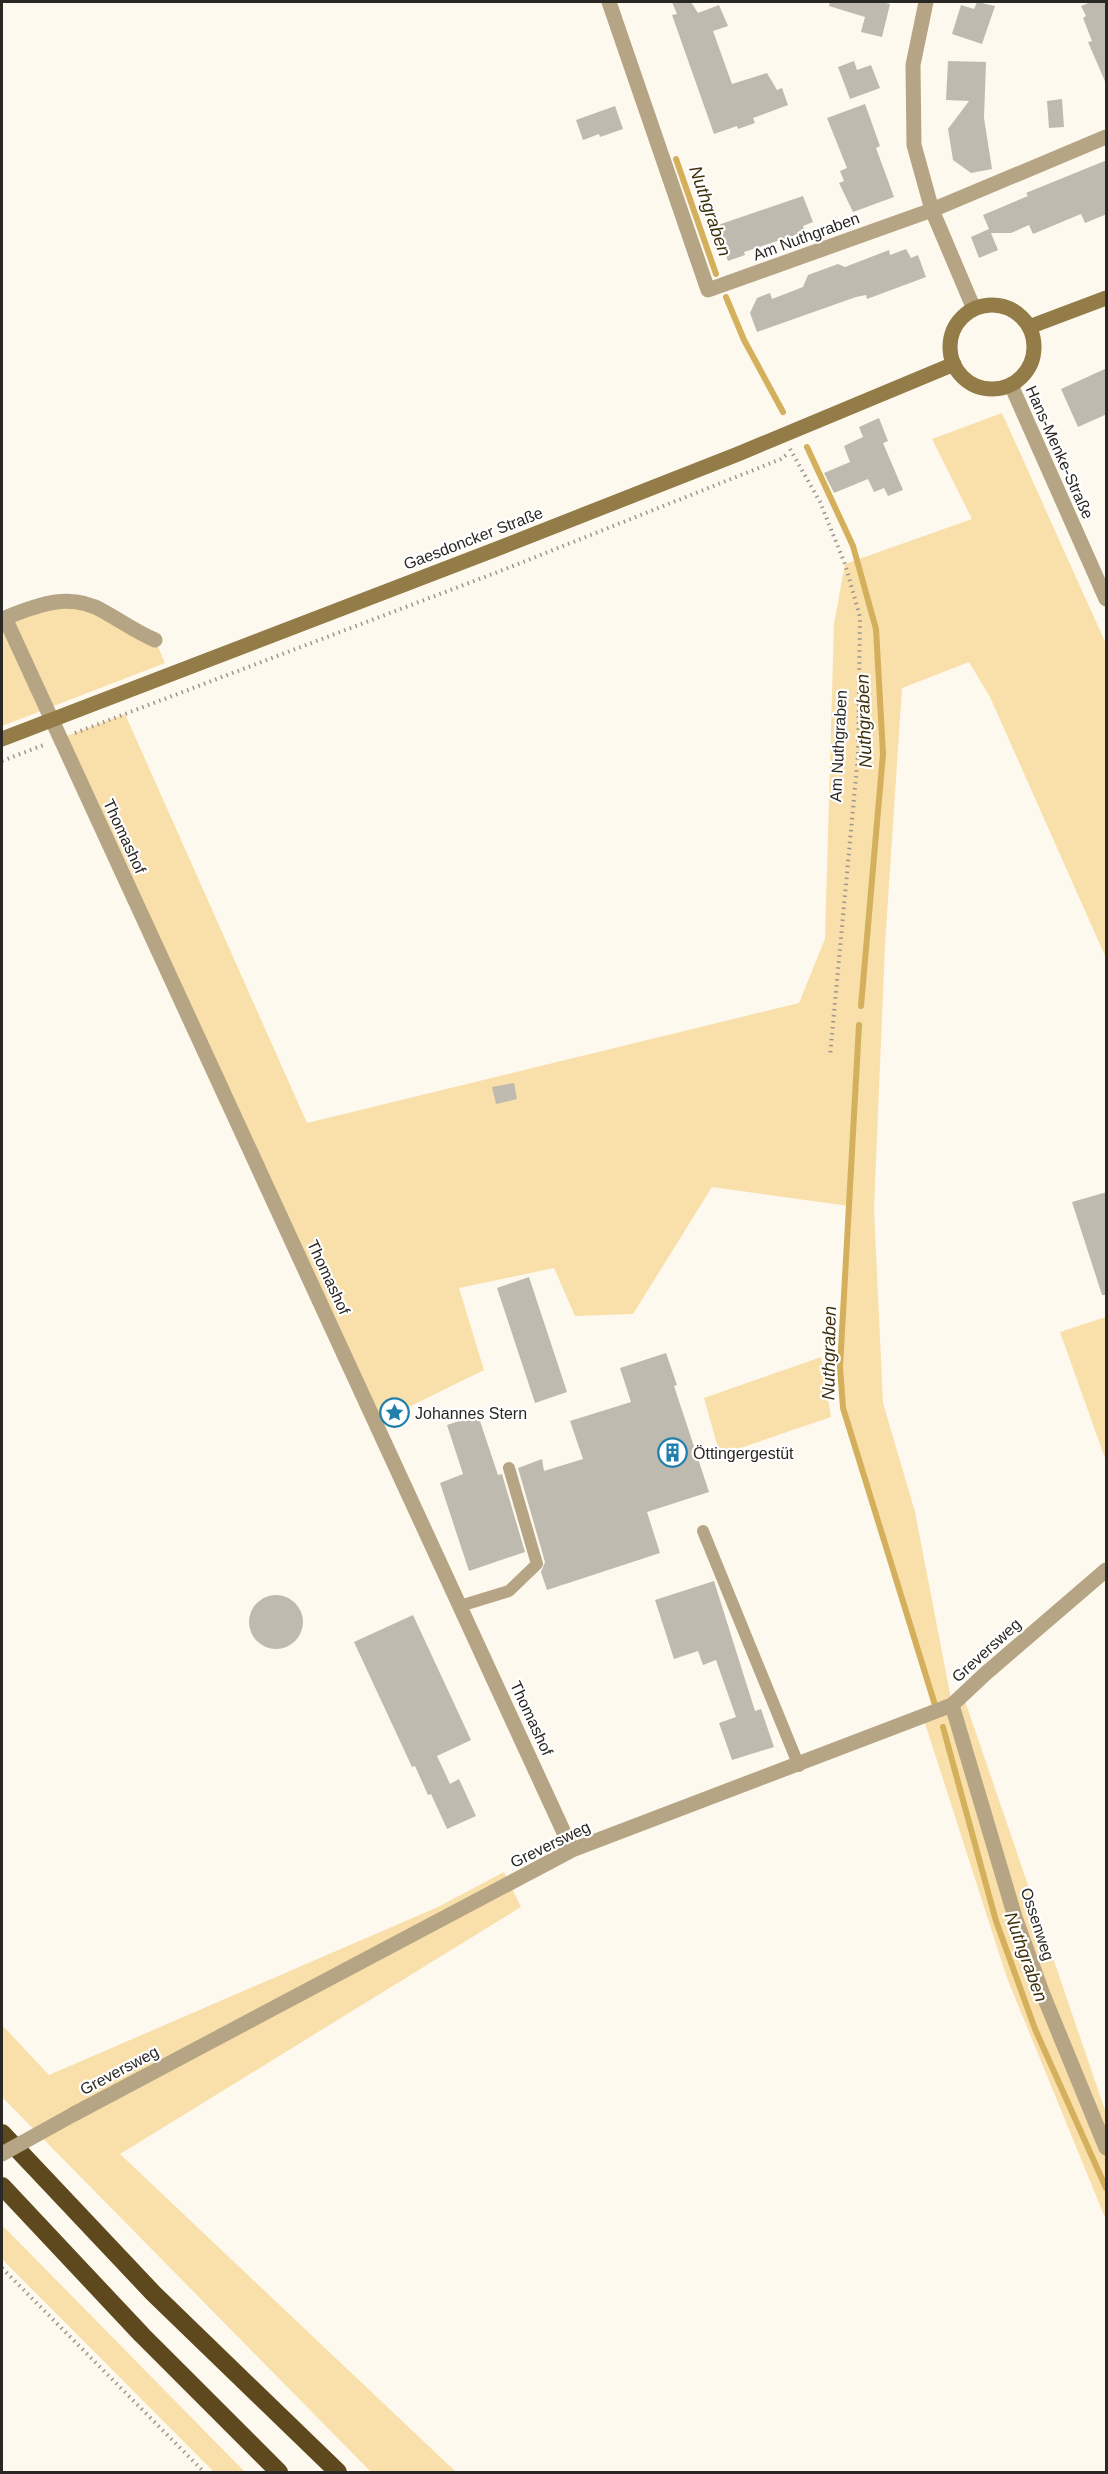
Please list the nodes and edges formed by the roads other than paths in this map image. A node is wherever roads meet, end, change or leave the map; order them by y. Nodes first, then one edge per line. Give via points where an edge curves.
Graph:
1 (609, 2) edge
2 (926, 2) edge
3 (1107, 138) edge
4 (932, 210) junction
5 (1107, 298) edge
6 (974, 309) junction
7 (1029, 327) junction
8 (954, 364) junction
9 (1011, 385) junction
10 (1107, 598) edge
11 (3, 618) edge
12 (155, 640) dead end
13 (50, 720) junction
14 (2, 739) edge
15 (509, 1468) dead end
16 (703, 1531) dead end
17 (1107, 1570) edge
18 (460, 1606) junction
19 (952, 1705) junction
20 (799, 1766) junction
21 (572, 1850) junction
22 (2, 2133) edge
23 (1107, 2148) edge
24 (2, 2154) edge
25 (2, 2186) edge
26 (279, 2472) edge
27 (338, 2472) edge

1 - 4 street, Am Nuthgraben via 708,290
2 - 4 street via 913,65 914,145
3 - 4 street
4 - 6 street
5 - 7 main road
6 - 7 main road via 1002,306 1014,311
6 - 8 main road via 956,325 951,338
7 - 9 main road via 1034,356 1029,368
8 - 9 main road via 971,384 998,389
8 - 13 main road, Gaesdoncker Straße via 738,454
9 - 10 street, Hans-Menke-Straße
11 - 12 street via 44,603 66,600 101,609
11 - 13 street, Thomashof
13 - 14 main road, Gaesdoncker Straße
13 - 18 street, Thomashof
15 - 18 lane via 537,1564 509,1591
16 - 20 lane
17 - 19 street, Greversweg
18 - 21 street, Thomashof
19 - 20 street, Greversweg
19 - 23 street, Ossenweg via 1018,1928
20 - 21 street, Greversweg
21 - 24 street, Greversweg, bridge
22 - 27 highway via 153,2293
25 - 26 highway via 142,2335

